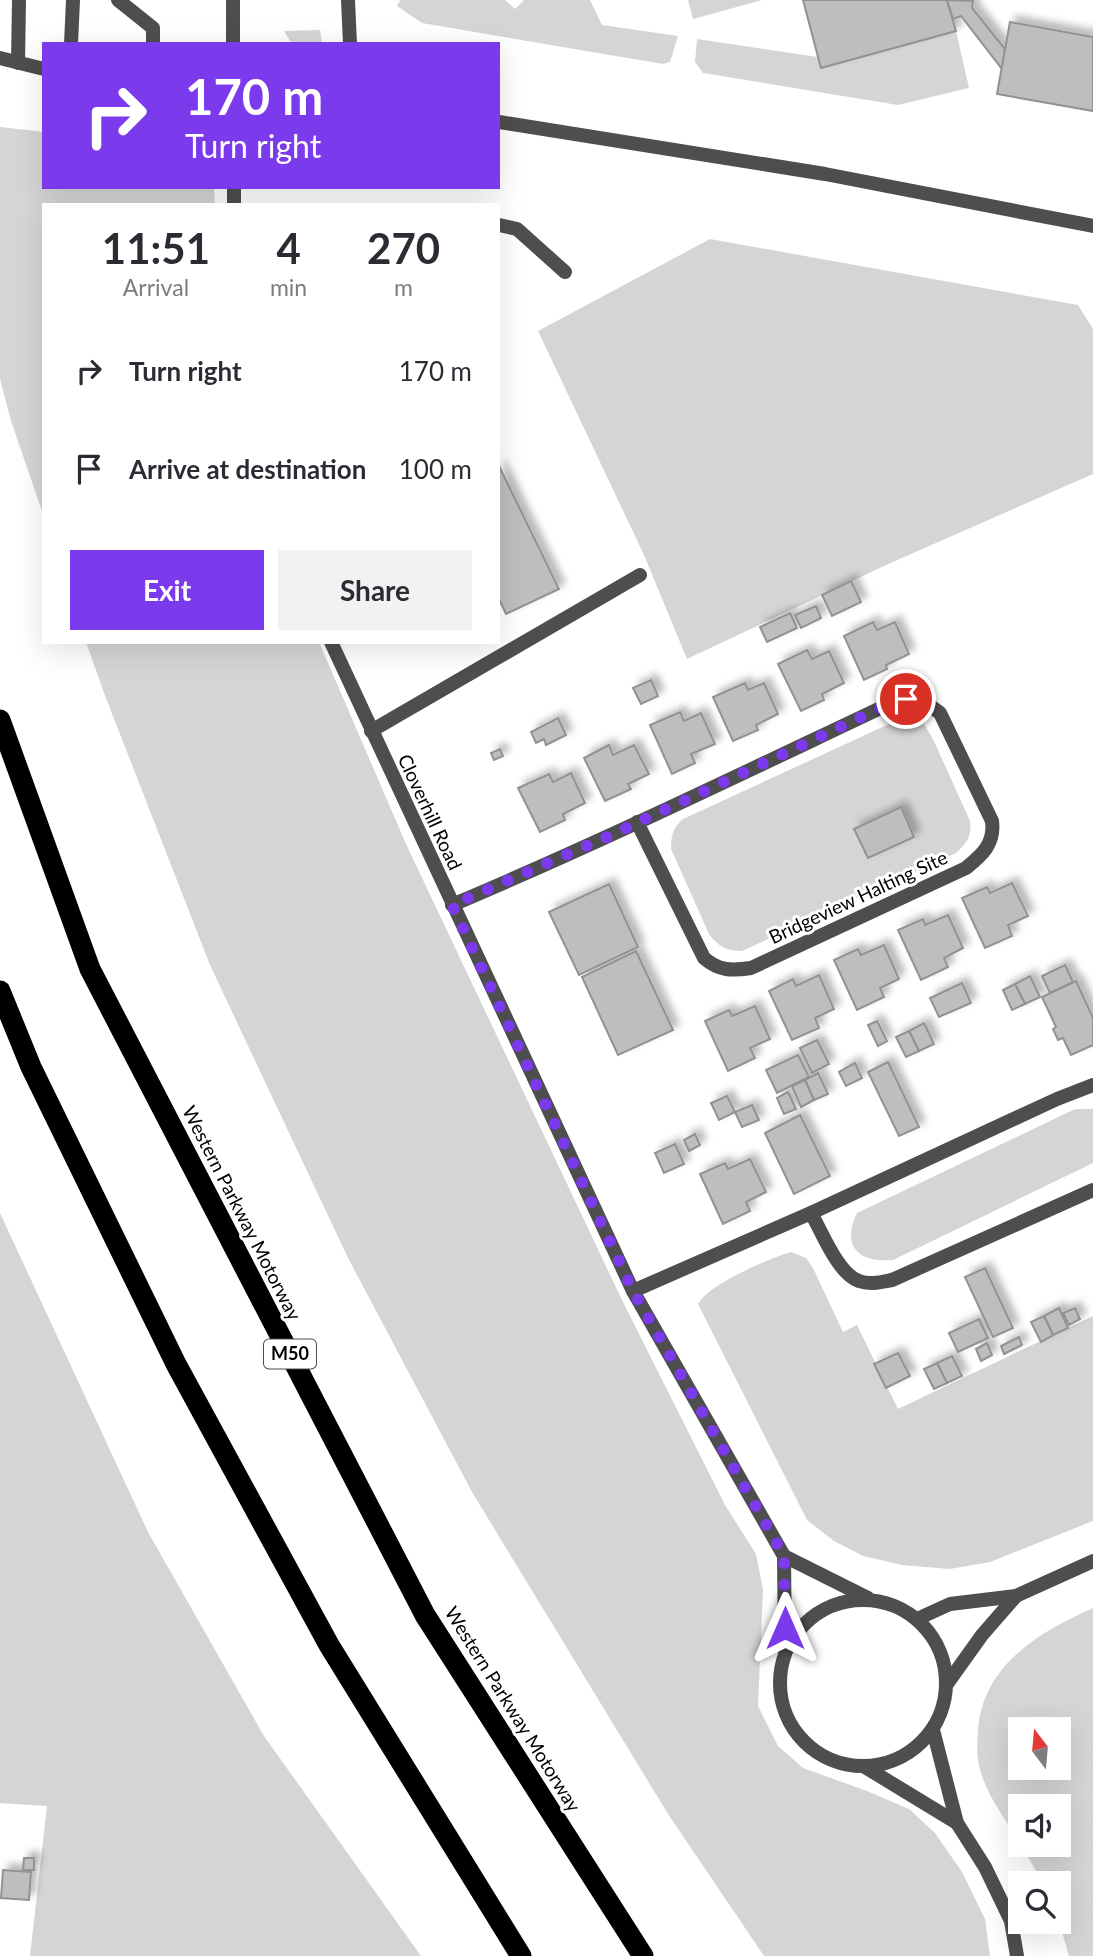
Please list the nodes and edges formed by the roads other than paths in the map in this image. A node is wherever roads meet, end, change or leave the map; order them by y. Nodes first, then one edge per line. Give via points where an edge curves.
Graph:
1 (19, 0) edge
2 (73, 0) edge
3 (118, 0) edge
4 (233, 0) edge
5 (348, 0) edge
6 (71, 42) edge
7 (153, 42) edge
8 (233, 42) edge
9 (350, 42) edge
10 (0, 58) edge
11 (18, 63) junction
12 (42, 69) edge
13 (500, 122) edge
14 (500, 225) edge
15 (1093, 226) edge
16 (565, 272) dead end
17 (640, 575) dead end
18 (332, 644) edge
19 (0, 720) edge
20 (371, 731) junction
21 (638, 822) junction
22 (452, 905) junction
23 (0, 991) edge
24 (1093, 1085) edge
25 (1093, 1190) edge
26 (811, 1213) junction
27 (633, 1291) junction
28 (784, 1556) junction
29 (1093, 1561) edge
30 (1016, 1596) junction
31 (870, 1599) junction
32 (917, 1619) junction
33 (785, 1651) junction
34 (947, 1684) junction
35 (933, 1730) junction
36 (865, 1767) junction
37 (957, 1823) junction
38 (522, 1956) edge
39 (643, 1956) edge
40 (1017, 1956) edge

1 - 11 street
2 - 6 street
3 - 7 street via 153,28
4 - 8 street
5 - 9 street
10 - 11 street
11 - 12 street
13 - 15 street via 825,174
14 - 16 street via 517,229
17 - 20 street
18 - 20 street, Cloverhill Road
19 - 39 highway, Western Parkway Motorway / M50 via 90,969 328,1429 425,1615
20 - 22 street, Cloverhill Road
21 - 21 street, Bridgeview Halting Site via 704,958 730,971 751,968 966,868 989,846 994,832 940,713 922,700 906,699
21 - 22 street, Bridgeview Halting Site
22 - 27 street, Cloverhill Road
23 - 38 highway via 31,1067 176,1364 329,1645
24 - 26 street
25 - 26 street via 892,1280 873,1283 846,1275
26 - 27 street
27 - 28 street, Cloverhill Road
28 - 31 street
28 - 33 street, Cloverhill Road
29 - 30 street
30 - 32 street via 950,1604
30 - 34 street
31 - 32 street via 895,1605
31 - 33 street via 820,1610 799,1628
32 - 34 street via 934,1637 944,1660
33 - 36 street via 779,1679 782,1706 794,1731 813,1750 838,1763
34 - 35 street
35 - 36 street via 914,1749 891,1762
35 - 37 street
36 - 37 street
37 - 40 street via 1011,1921

